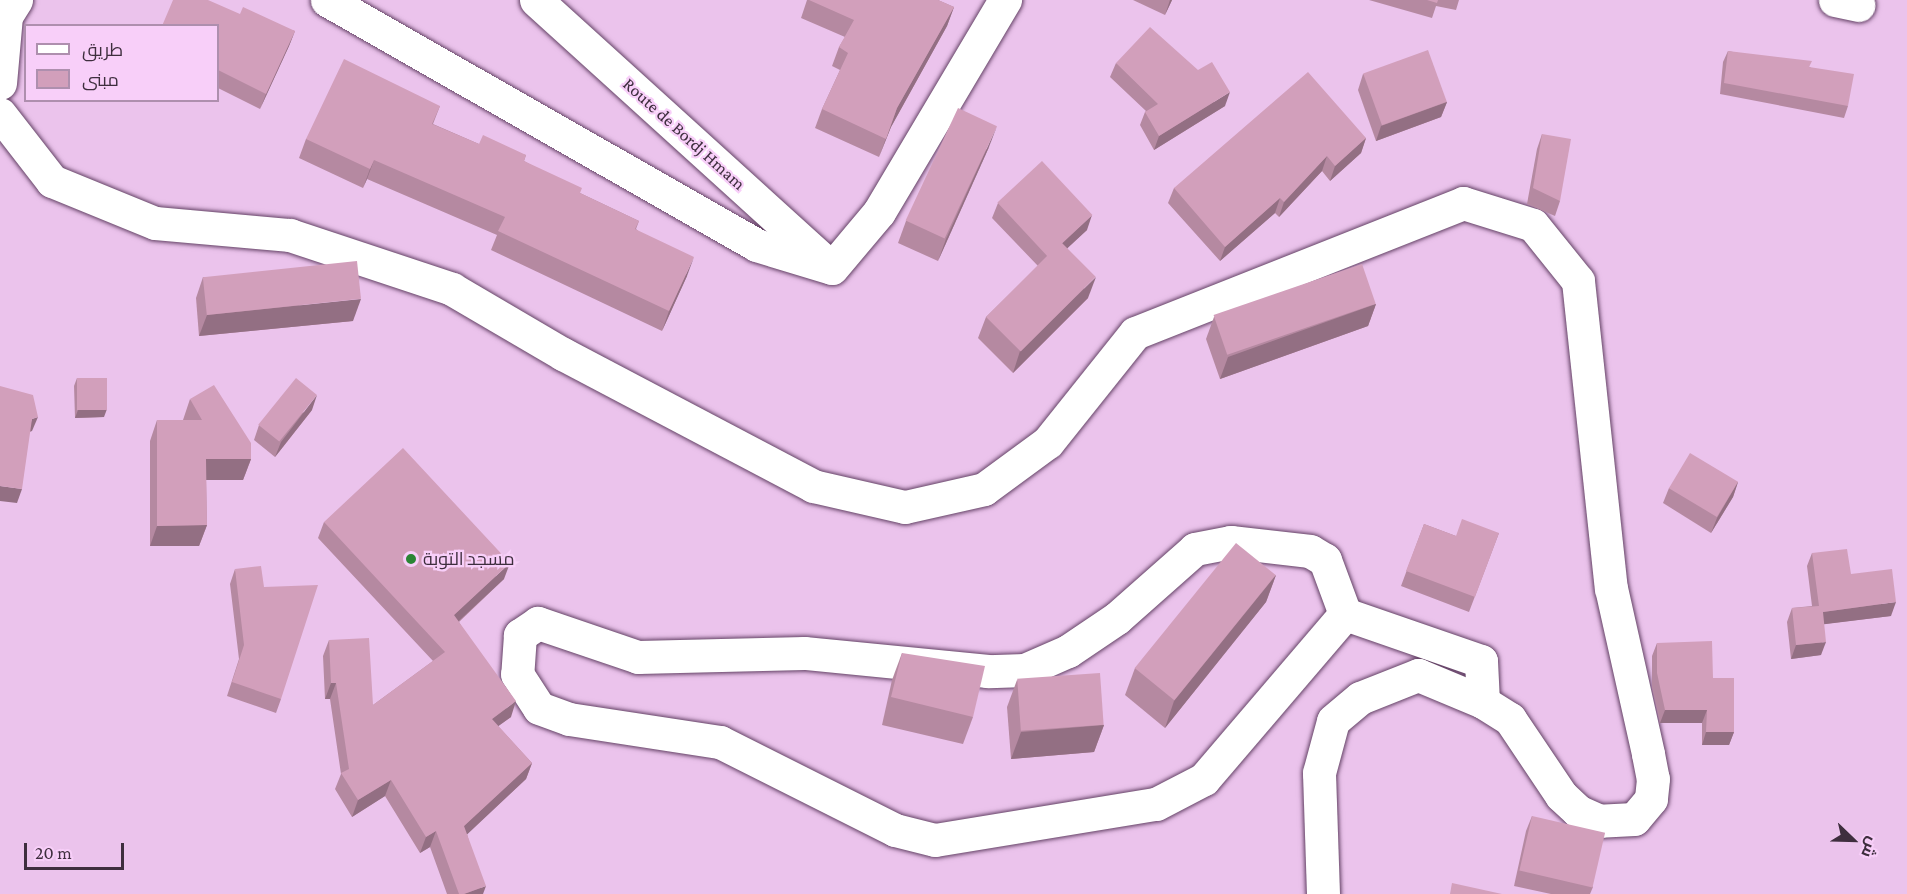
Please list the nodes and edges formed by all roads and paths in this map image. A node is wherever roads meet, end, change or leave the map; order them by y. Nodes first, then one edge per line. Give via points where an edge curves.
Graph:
1 (16, 0) edge
2 (327, 0) edge
3 (536, 0) edge
4 (1005, 0) edge
5 (0, 83) edge
6 (0, 114) edge
7 (832, 268) junction
8 (1345, 614) junction
9 (1483, 702) junction
10 (1323, 894) edge

1 - 5 street via 6,16
2 - 7 street via 756,244
3 - 7 street, Route de Bordj Hmam
4 - 7 street via 879,212
6 - 9 street via 52,181 155,223 290,235 452,289 563,354 813,486 905,507 984,489 1048,442 1135,333 1463,203 1533,225 1578,281 1611,588 1653,779 1651,799 1644,811 1634,819 1600,820 1578,811 1562,795 1510,718
8 - 8 street via 1204,779 1156,804 935,840 884,825 720,742 569,719 539,708 517,674 520,635 538,623 638,657 804,653 988,671 1025,670 1068,651 1117,618 1195,549 1231,542 1310,551 1325,560
8 - 9 street via 1481,661
9 - 10 street via 1418,675 1359,698 1334,721 1319,773

